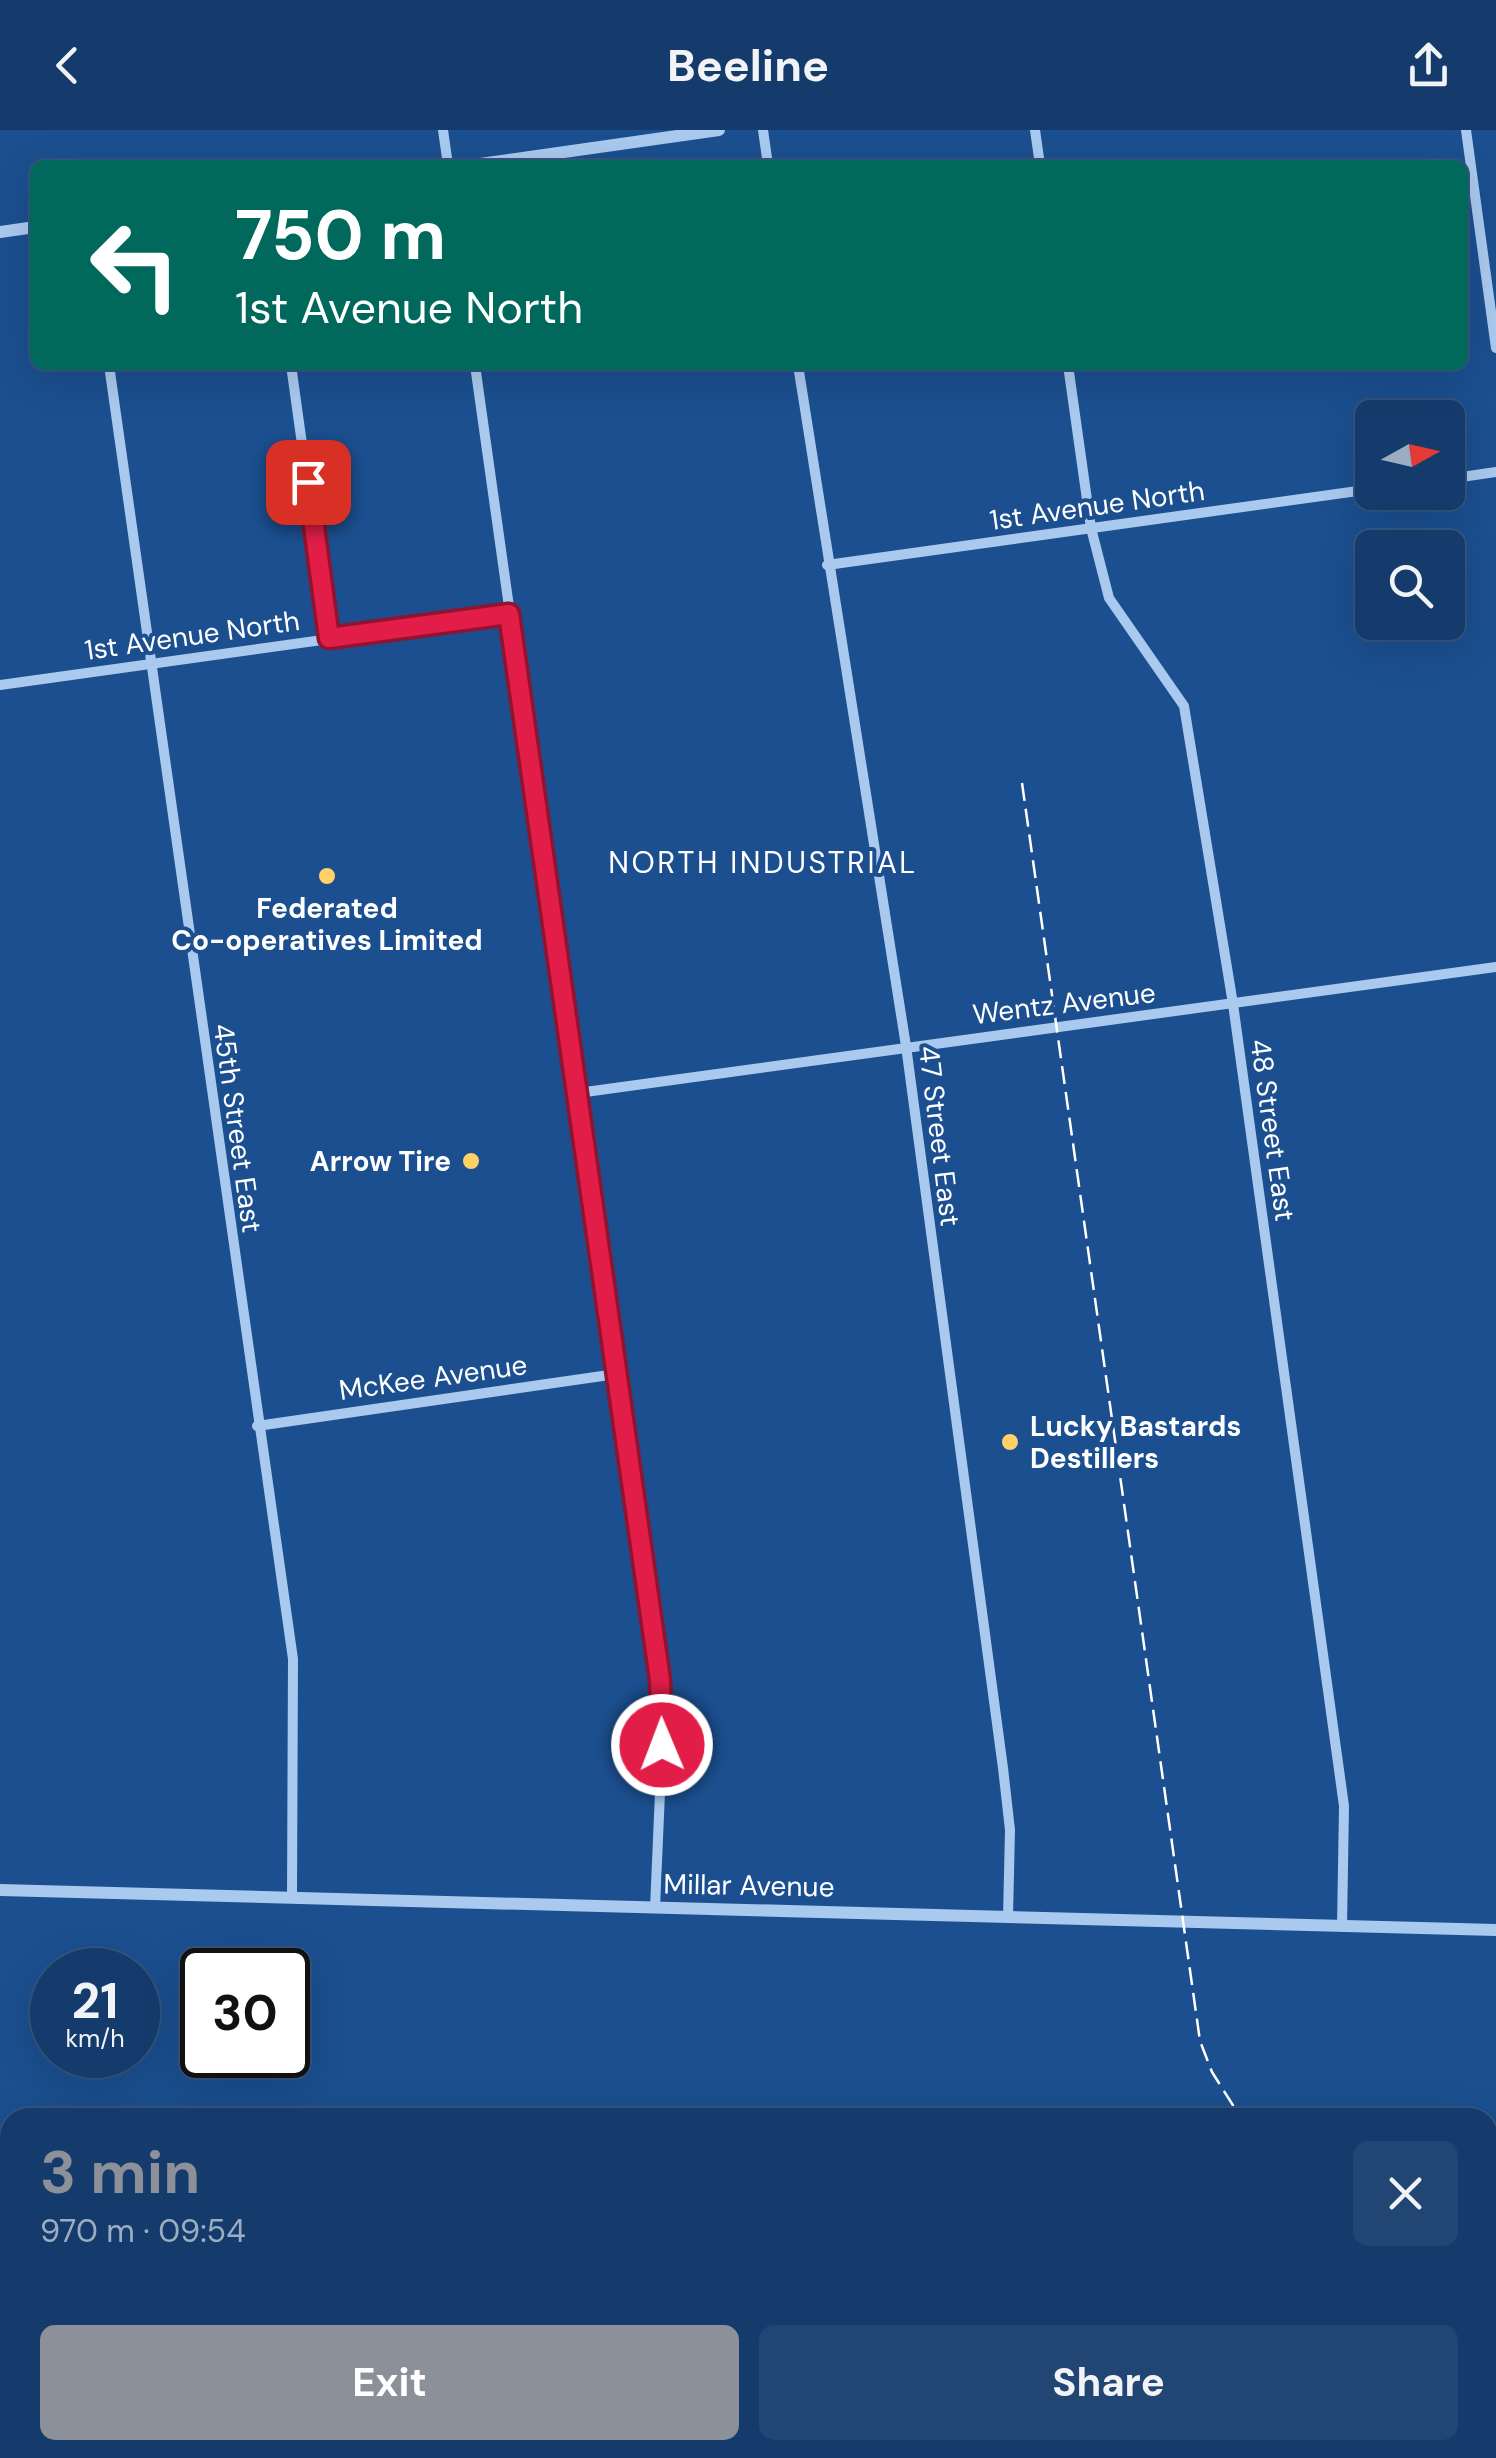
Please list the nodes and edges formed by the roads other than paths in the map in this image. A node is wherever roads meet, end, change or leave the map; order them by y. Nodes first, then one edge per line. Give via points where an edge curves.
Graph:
1 (443, 130) edge
2 (719, 130) edge
3 (763, 130) edge
4 (1034, 130) edge
5 (1466, 130) edge
6 (447, 160) edge
7 (508, 160) edge
8 (767, 160) edge
9 (1039, 160) edge
10 (30, 228) edge
11 (0, 232) edge
12 (1496, 348) edge
13 (111, 370) edge
14 (292, 370) edge
15 (476, 370) edge
16 (799, 370) edge
17 (1069, 370) edge
18 (1496, 472) edge
19 (1465, 477) edge
20 (1355, 492) edge
21 (1092, 528) junction
22 (827, 565) junction
23 (509, 614) junction
24 (329, 638) junction
25 (151, 663) junction
26 (0, 684) edge
27 (1496, 966) edge
28 (1233, 1004) junction
29 (906, 1046) junction
30 (578, 1093) junction
31 (616, 1374) junction
32 (257, 1426) junction
33 (0, 1890) edge
34 (292, 1898) junction
35 (655, 1908) junction
36 (1008, 1916) junction
37 (1342, 1927) junction
38 (1496, 1930) edge

1 - 6 street
2 - 7 street
3 - 8 street
4 - 9 street
5 - 12 street
10 - 11 street
13 - 25 street, 45th Street East
14 - 24 street
15 - 23 street
16 - 22 street, 47 Street East
17 - 21 street, 48 Street East
18 - 19 street
20 - 21 street, 1st Avenue North
21 - 22 street, 1st Avenue North
21 - 28 street, 48 Street East via 1109,598 1184,706
22 - 29 street, 47 Street East
23 - 24 street, 1st Avenue North
23 - 30 street
24 - 25 street, 1st Avenue North
25 - 26 street, 1st Avenue North
25 - 32 street, 45th Street East
27 - 28 street, Wentz Avenue
28 - 29 street, Wentz Avenue
28 - 37 street, 48 Street East via 1344,1806
29 - 30 street, Wentz Avenue
29 - 36 street, 47 Street East via 1010,1830
30 - 31 street
31 - 32 street, McKee Avenue
31 - 35 street via 662,1702
32 - 34 street, 45th Street East via 295,1682
33 - 34 street, Millar Avenue
34 - 35 street, Millar Avenue
35 - 36 street, Millar Avenue
36 - 37 street, Millar Avenue
37 - 38 street, Millar Avenue

